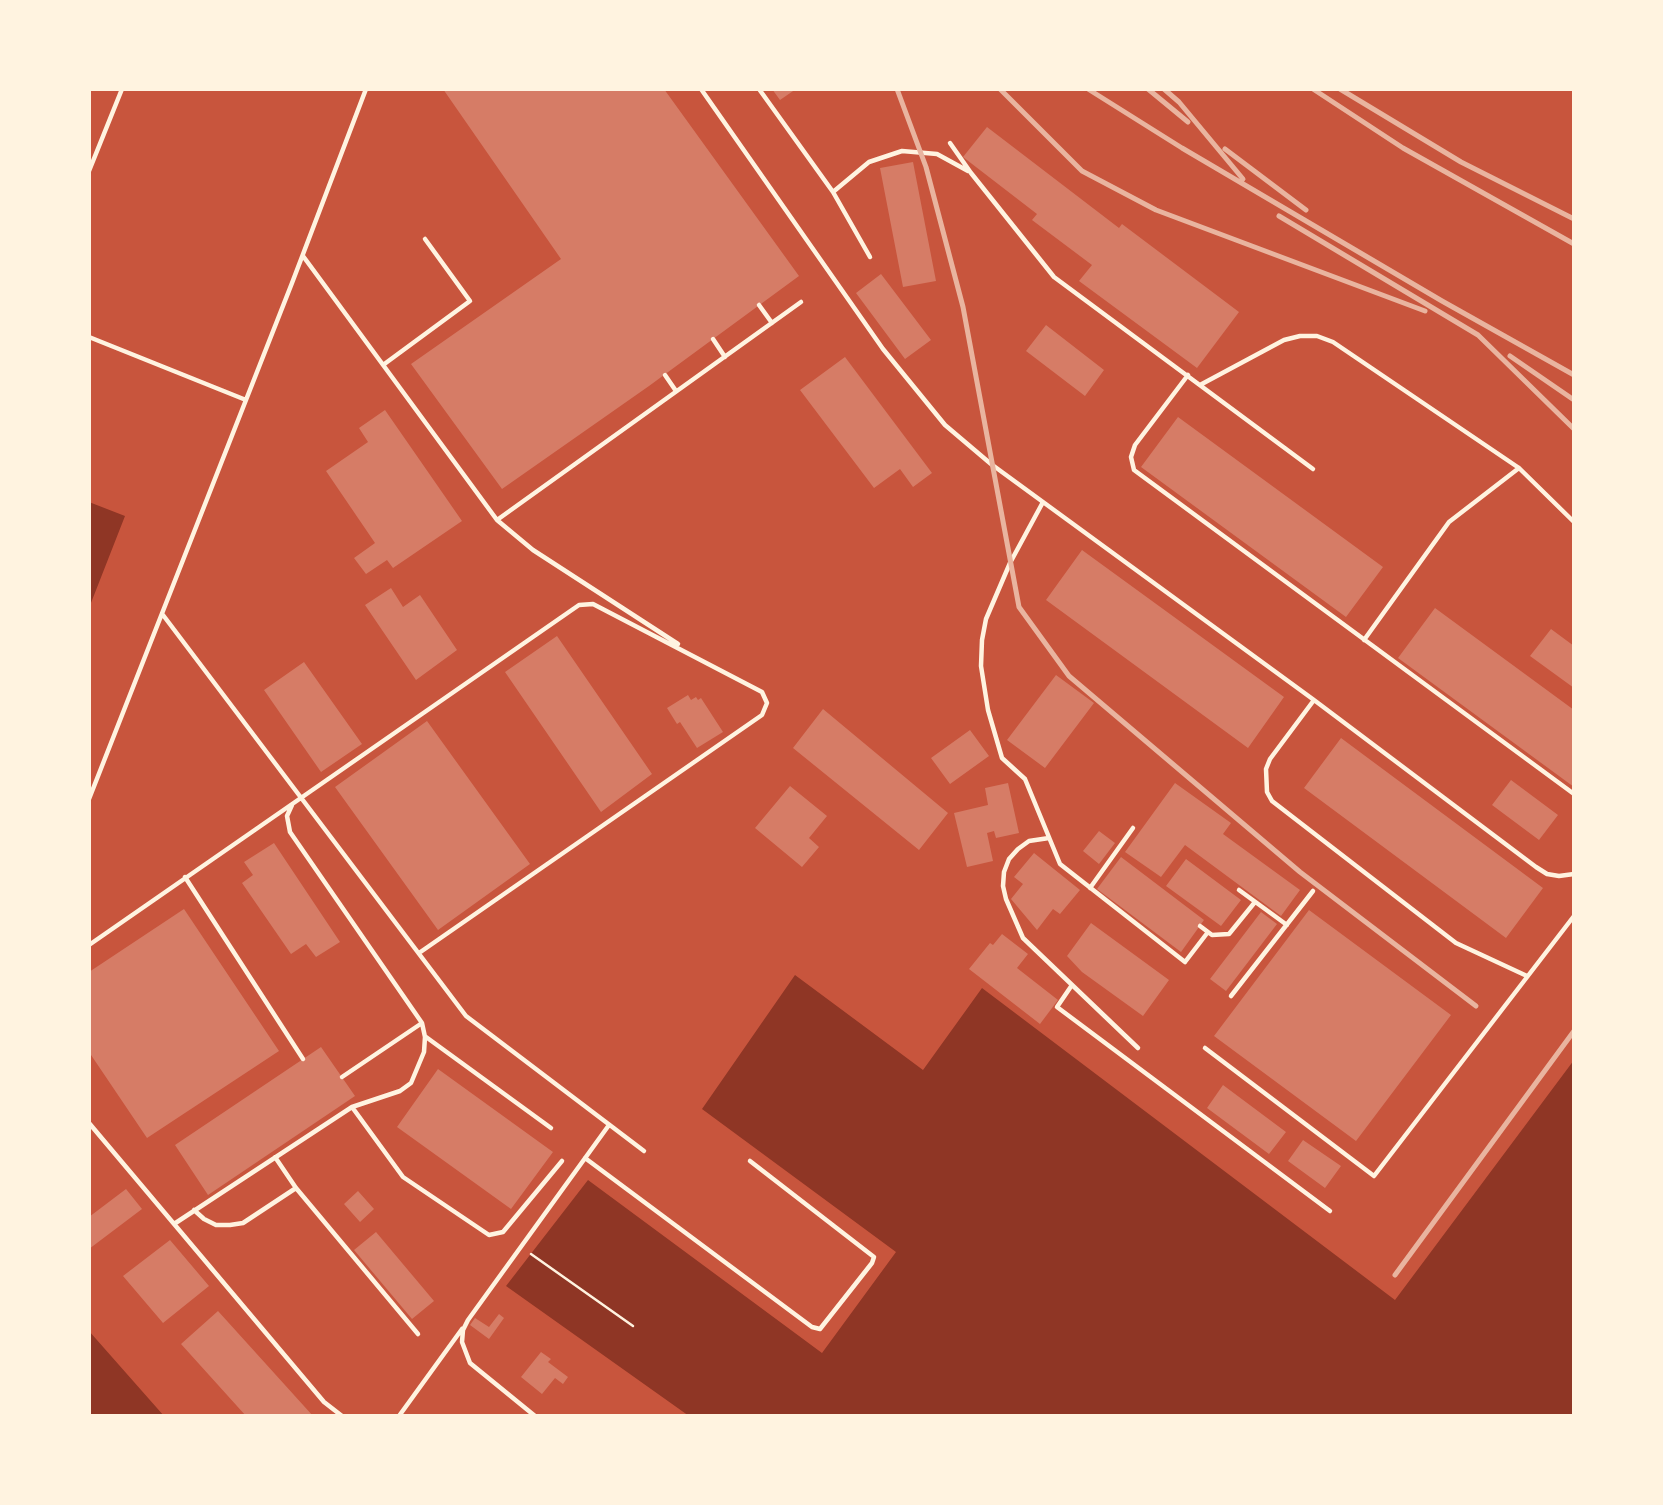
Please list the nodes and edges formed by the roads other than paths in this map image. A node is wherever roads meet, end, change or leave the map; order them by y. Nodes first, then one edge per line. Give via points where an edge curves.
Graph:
1 (122, 89) edge
2 (366, 89) edge
3 (701, 89) edge
4 (759, 89) edge
5 (950, 143) dead end
6 (89, 171) edge
7 (971, 173) junction
8 (833, 192) junction
9 (425, 239) dead end
10 (303, 255) junction
11 (870, 257) dead end
12 (801, 302) dead end
13 (759, 305) dead end
14 (772, 323) junction
15 (89, 337) edge
16 (713, 340) dead end
17 (725, 357) junction
18 (383, 365) junction
19 (665, 375) dead end
20 (1188, 375) junction
21 (1200, 385) junction
22 (676, 391) junction
23 (246, 400) junction
24 (1519, 468) junction
25 (1313, 469) dead end
26 (1043, 502) junction
27 (497, 520) junction
28 (1574, 522) edge
29 (162, 614) junction
30 (1364, 640) junction
31 (695, 656) junction
32 (1314, 700) junction
33 (1574, 794) edge
34 (301, 797) junction
35 (89, 799) edge
36 (1133, 828) dead end
37 (1049, 838) junction
38 (1574, 874) edge
39 (185, 877) junction
40 (1090, 888) junction
41 (1239, 890) dead end
42 (1313, 891) dead end
43 (1255, 902) junction
44 (1574, 916) edge
45 (1287, 925) junction
46 (1200, 926) dead end
47 (1208, 932) junction
48 (89, 944) edge
49 (419, 953) junction
50 (1527, 976) junction
51 (1072, 985) junction
52 (1231, 996) dead end
53 (422, 1023) junction
54 (425, 1037) junction
55 (1138, 1048) dead end
56 (1206, 1048) dead end
57 (303, 1059) dead end
58 (342, 1077) dead end
59 (352, 1107) junction
60 (89, 1123) edge
61 (609, 1125) junction
62 (551, 1128) dead end
63 (644, 1151) dead end
64 (275, 1157) junction
65 (585, 1158) junction
66 (562, 1161) dead end
67 (750, 1161) dead end
68 (296, 1188) junction
69 (194, 1210) junction
70 (1330, 1211) dead end
71 (174, 1224) junction
72 (468, 1320) junction
73 (418, 1334) dead end
74 (342, 1416) edge
75 (399, 1416) edge
76 (536, 1416) edge

1 - 6 lane
2 - 10 lane
3 - 26 lane via 883,349 945,425
4 - 8 lane
5 - 7 lane
7 - 8 lane via 937,154 902,151 869,162
7 - 20 lane via 1054,277
8 - 11 lane
9 - 18 lane via 470,301
10 - 18 lane
10 - 23 lane
12 - 14 lane
13 - 14 lane
14 - 17 lane
15 - 23 lane
16 - 17 lane
17 - 22 lane
18 - 27 lane
19 - 22 lane
20 - 21 lane
20 - 30 lane via 1135,445 1131,457 1134,470
21 - 24 lane via 1284,340 1317,336
21 - 25 lane
22 - 27 lane
23 - 29 lane
24 - 28 lane
24 - 30 lane via 1449,522
26 - 32 lane
26 - 37 lane via 986,619 981,666 1002,758 1025,779
27 - 31 lane via 533,550
29 - 34 lane
29 - 35 lane
30 - 33 lane
31 - 34 lane via 593,604 579,605
31 - 49 lane via 762,692 767,702 762,715
32 - 38 lane via 1536,867 1547,874
32 - 50 lane via 1270,759 1267,792 1272,801 1456,943
34 - 39 lane
34 - 49 lane
34 - 53 lane via 289,808 290,832
36 - 40 lane
37 - 40 lane via 1060,864
37 - 51 lane via 1029,841 1018,849 1009,859 1003,886 1023,938
39 - 48 lane
39 - 57 lane
40 - 47 lane via 1185,962
41 - 43 lane
42 - 45 lane
43 - 45 lane
43 - 47 lane via 1229,934
44 - 50 lane
45 - 52 lane
46 - 47 lane
49 - 61 lane via 466,1016
50 - 56 lane via 1374,1176
51 - 55 lane
51 - 70 lane via 1057,1007
53 - 54 lane
53 - 58 lane
54 - 59 lane via 425,1052 411,1083
54 - 62 lane
59 - 64 lane
59 - 66 lane via 403,1177 489,1235 503,1232
60 - 71 lane
61 - 63 lane
61 - 65 lane
64 - 68 lane
64 - 69 lane
65 - 67 lane via 820,1329 874,1257
65 - 72 lane
68 - 69 lane via 243,1223 230,1226 204,1219
68 - 73 lane
69 - 71 lane
71 - 74 lane via 324,1402
72 - 75 lane
72 - 76 lane via 462,1342 470,1363

